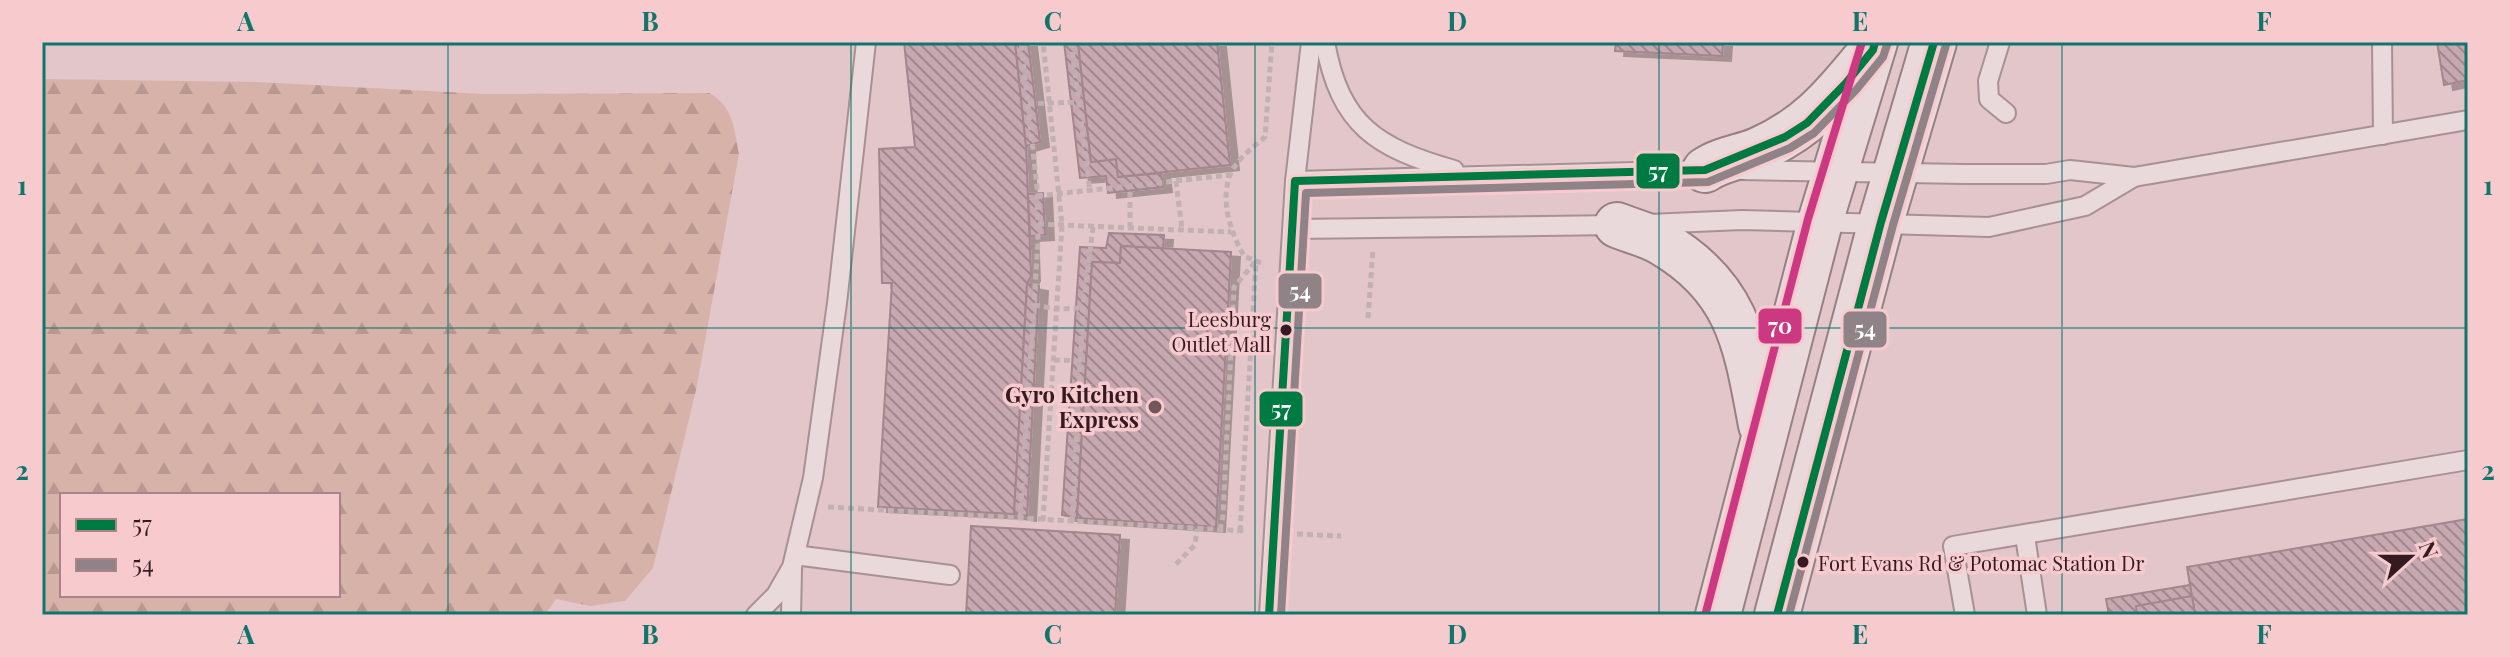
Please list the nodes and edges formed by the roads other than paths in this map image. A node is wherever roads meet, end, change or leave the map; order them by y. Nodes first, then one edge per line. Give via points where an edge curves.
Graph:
1 (866, 42) edge
2 (1311, 42) edge
3 (1325, 42) edge
4 (1934, 42) edge
5 (2000, 42) edge
6 (2382, 42) edge
7 (1874, 46) edge
8 (2006, 113) dead end
9 (2468, 120) edge
10 (2383, 135) junction
11 (1705, 170) junction
12 (1896, 171) junction
13 (1837, 172) junction
14 (1472, 175) junction
15 (2134, 177) junction
16 (1295, 181) junction
17 (1820, 222) junction
18 (1881, 222) junction
19 (1617, 225) junction
20 (1293, 229) junction
21 (1762, 435) junction
22 (2468, 460) edge
23 (2025, 536) junction
24 (794, 561) junction
25 (950, 575) dead end
26 (756, 615) edge
27 (791, 615) edge
28 (1269, 615) edge
29 (1718, 615) edge
30 (1777, 615) edge
31 (1965, 615) edge
32 (2037, 615) edge

1 - 24 lane via 813,478
2 - 16 lane
3 - 14 lane via 1345,103 1366,131 1391,149
4 - 12 main road
5 - 8 lane via 1988,81 1989,99
6 - 10 lane
7 - 11 main road via 1797,131
7 - 13 main road
9 - 10 lane
10 - 15 lane
11 - 13 lane
11 - 14 lane
12 - 13 lane
12 - 15 lane via 2070,170
12 - 18 main road
13 - 17 main road
14 - 16 lane
15 - 18 lane via 2085,206 1989,227
16 - 20 lane
17 - 18 lane
17 - 19 lane
17 - 21 main road
18 - 30 main road
19 - 20 lane
19 - 21 main road via 1661,242 1717,288 1742,339
20 - 28 lane
21 - 29 main road
22 - 23 lane
23 - 31 lane via 1953,546
23 - 32 lane
24 - 25 lane
24 - 26 lane via 776,595
24 - 27 lane

